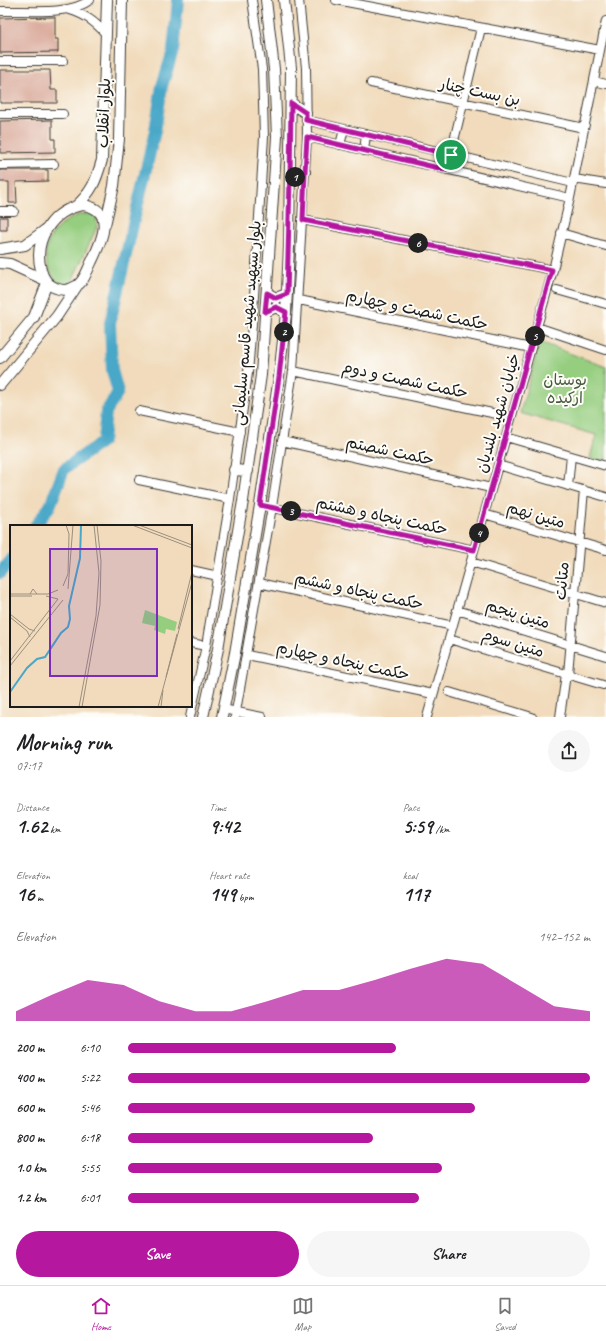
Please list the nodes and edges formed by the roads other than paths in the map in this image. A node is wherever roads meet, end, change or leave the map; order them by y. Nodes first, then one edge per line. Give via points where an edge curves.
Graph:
1 (90, 0) edge
2 (106, 0) edge
3 (122, 0) edge
4 (252, 0) edge
5 (266, 0) edge
6 (284, 0) edge
7 (299, 0) edge
8 (336, 0) edge
9 (70, 10) junction
10 (0, 11) edge
11 (606, 25) edge
12 (481, 28) junction
13 (106, 34) junction
14 (600, 50) junction
15 (0, 61) edge
16 (63, 61) dead end
17 (594, 81) junction
18 (371, 83) dead end
19 (606, 84) edge
20 (463, 102) junction
21 (291, 103) junction
22 (0, 114) edge
23 (63, 114) dead end
24 (306, 117) junction
25 (584, 128) junction
26 (344, 129) junction
27 (366, 134) junction
28 (307, 137) junction
29 (340, 145) junction
30 (364, 150) junction
31 (451, 155) junction
32 (54, 164) dead end
33 (0, 165) edge
34 (447, 170) junction
35 (305, 172) junction
36 (290, 180) junction
37 (573, 181) junction
38 (606, 184) edge
39 (570, 198) junction
40 (73, 208) junction
41 (0, 211) edge
42 (14, 211) dead end
43 (303, 220) junction
44 (105, 225) junction
45 (46, 229) junction
46 (561, 233) junction
47 (606, 246) edge
48 (0, 249) edge
49 (0, 263) edge
50 (552, 270) junction
51 (46, 282) junction
52 (77, 286) junction
53 (557, 290) dead end
54 (267, 293) junction
55 (287, 294) junction
56 (299, 300) junction
57 (606, 304) edge
58 (265, 312) junction
59 (286, 312) junction
60 (537, 327) junction
61 (531, 348) junction
62 (606, 350) edge
63 (0, 358) edge
64 (293, 371) junction
65 (0, 385) edge
66 (139, 411) dead end
67 (511, 417) junction
68 (240, 432) junction
69 (506, 437) junction
70 (282, 442) junction
71 (571, 456) junction
72 (498, 465) junction
73 (606, 466) edge
74 (234, 470) junction
75 (248, 471) junction
76 (139, 480) dead end
77 (568, 486) junction
78 (492, 488) junction
79 (584, 490) junction
80 (606, 497) edge
81 (230, 498) junction
82 (260, 505) junction
83 (272, 507) junction
84 (484, 514) junction
85 (580, 542) junction
86 (474, 550) junction
87 (606, 550) edge
88 (471, 562) junction
89 (192, 570) edge
90 (218, 576) junction
91 (259, 583) junction
92 (575, 593) junction
93 (606, 603) edge
94 (457, 610) junction
95 (453, 626) junction
96 (449, 639) junction
97 (192, 642) edge
98 (571, 645) junction
99 (206, 646) junction
100 (247, 655) junction
101 (606, 656) edge
102 (567, 674) junction
103 (198, 684) junction
104 (604, 685) dead end
105 (210, 687) junction
106 (449, 692) dead end
107 (433, 694) junction
108 (192, 699) edge
109 (189, 707) edge
110 (223, 713) edge
111 (235, 714) edge
112 (190, 717) edge
113 (203, 717) edge
114 (262, 717) edge
115 (427, 717) edge
116 (532, 717) edge
117 (560, 717) edge

1 - 9 street
2 - 13 main road, بلوار انقلاب
3 - 44 main road, بلوار انقلاب via 120,139 114,186
4 - 68 street via 262,69 264,136 253,312
5 - 54 main road, بلوار سپهبد شهید قاسم سلیمانی via 274,69 277,137
6 - 21 main road, بلوار سپهبد شهید قاسم سلیمانی via 291,68
7 - 24 street via 306,68
8 - 12 street
9 - 10 street
9 - 13 street via 83,14
11 - 14 street, خیابان شهید بلندیان
12 - 14 street
12 - 20 street
13 - 40 main road, بلوار انقلاب via 102,160 96,181 87,196
14 - 17 street, خیابان شهید بلندیان
15 - 16 street
17 - 19 street
17 - 25 street, خیابان شهید بلندیان
18 - 20 street, بن بست چنار
20 - 25 street, بن بست چنار
20 - 31 street
21 - 24 main road
21 - 36 main road, بلوار سپهبد شهید قاسم سلیمانی
22 - 23 street
24 - 26 street
24 - 28 street
25 - 37 street, خیابان شهید بلندیان
26 - 27 street
26 - 29 street
27 - 30 street
27 - 31 street
28 - 29 street
28 - 35 street
29 - 30 street
30 - 34 street
31 - 34 street
31 - 37 street
32 - 33 street
34 - 39 street
35 - 36 main road
35 - 43 street
36 - 55 main road, بلوار سپهبد شهید قاسم سلیمانی
37 - 38 street
37 - 39 street, خیابان شهید بلندیان
39 - 46 street, خیابان شهید بلندیان
40 - 44 main road via 83,205 94,208 101,215
40 - 45 main road via 63,213
41 - 42 street
43 - 50 street
43 - 56 street
44 - 52 main road via 94,257
45 - 48 main road via 25,245
45 - 51 main road via 39,251 39,262
46 - 47 street
46 - 50 street, خیابان شهید بلندیان
49 - 51 main road via 10,264
50 - 60 street, خیابان شهید بلندیان
51 - 52 main road via 62,290
51 - 63 main road via 34,317
52 - 65 main road via 57,316
53 - 57 street
54 - 55 main road via 276,298
54 - 58 main road, بلوار سپهبد شهید قاسم سلیمانی
55 - 59 main road, بلوار سپهبد شهید قاسم سلیمانی
56 - 61 street, حکمت شصت و چهارم
56 - 64 street
58 - 59 main road via 276,307
58 - 75 main road, بلوار سپهبد شهید قاسم سلیمانی via 261,374
59 - 82 main road, بلوار سپهبد شهید قاسم سلیمانی
60 - 61 street, خیابان شهید بلندیان
60 - 62 street
61 - 67 street, خیابان شهید بلندیان
64 - 67 street, حکمت شصت و دوم
64 - 70 street
66 - 68 street
67 - 69 street, خیابان شهید بلندیان
68 - 74 street
69 - 71 street
69 - 72 street, خیابان شهید بلندیان
70 - 78 street, حکمت شصتم
70 - 83 street
71 - 73 street
71 - 77 street
72 - 77 street
72 - 78 street, خیابان شهید بلندیان
74 - 75 main road
74 - 81 street
75 - 105 main road, بلوار سپهبد شهید قاسم سلیمانی
76 - 81 street
77 - 79 street
78 - 84 street, خیابان شهید بلندیان
79 - 80 street
79 - 85 street, متانت
81 - 90 street
82 - 83 street, حکمت پنجاه و هشتم
82 - 110 main road, بلوار سپهبد شهید قاسم سلیمانی
83 - 86 street, حکمت پنجاه و هشتم
83 - 91 street
84 - 85 street, متین نهم
84 - 86 street, خیابان شهید بلندیان
85 - 87 street, متین نهم
85 - 92 street, متانت
86 - 88 street, خیابان شهید بلندیان
88 - 92 street
88 - 94 street, خیابان شهید بلندیان
89 - 90 street
90 - 99 street
91 - 95 street, حکمت پنجاه و ششم
91 - 100 street
92 - 93 street
92 - 98 street, متانت
94 - 95 street, خیابان شهید بلندیان
94 - 98 street, متین پنجم
95 - 96 street, خیابان شهید بلندیان
96 - 102 street, متین سوم
96 - 107 street, خیابان شهید بلندیان
97 - 99 street
98 - 101 street, متین پنجم
98 - 102 street, متانت
99 - 103 street
100 - 107 street, حکمت پنجاه و چهارم
100 - 111 street
102 - 104 street, متین سوم
102 - 117 street, متانت
103 - 105 street
103 - 108 street
105 - 113 main road, بلوار سپهبد شهید قاسم سلیمانی
106 - 116 street
107 - 115 street, خیابان شهید بلندیان
109 - 112 street
110 - 111 street
111 - 114 street

